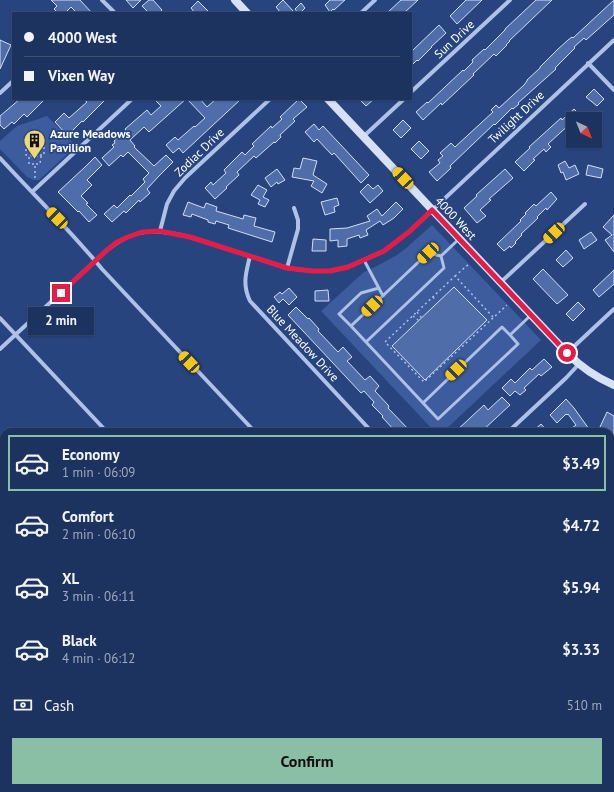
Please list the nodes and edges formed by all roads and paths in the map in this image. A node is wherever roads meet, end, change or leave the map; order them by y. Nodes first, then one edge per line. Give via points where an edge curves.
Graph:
1 (102, 0) edge
2 (235, 0) edge
3 (510, 0) edge
4 (372, 1) edge
5 (114, 12) edge
6 (247, 12) edge
7 (362, 12) edge
8 (614, 40) edge
9 (588, 64) junction
10 (12, 82) edge
11 (614, 90) edge
12 (412, 91) edge
13 (0, 93) edge
14 (131, 100) edge
15 (269, 100) edge
16 (329, 100) edge
17 (403, 100) edge
18 (364, 136) junction
19 (35, 155) junction
20 (0, 158) edge
21 (35, 164) junction
22 (35, 178) dead end
23 (32, 192) junction
24 (585, 204) dead end
25 (294, 208) dead end
26 (432, 210) junction
27 (160, 231) junction
28 (460, 238) junction
29 (250, 256) junction
30 (441, 256) junction
31 (95, 260) junction
32 (364, 260) junction
33 (468, 264) dead end
34 (287, 268) junction
35 (455, 276) junction
36 (500, 283) junction
37 (379, 288) junction
38 (383, 296) junction
39 (433, 297) junction
40 (436, 301) dead end
41 (507, 305) dead end
42 (614, 309) edge
43 (417, 312) junction
44 (531, 315) junction
45 (413, 316) junction
46 (493, 317) junction
47 (0, 318) edge
48 (351, 326) junction
49 (16, 335) junction
50 (510, 335) junction
51 (366, 342) junction
52 (0, 349) edge
53 (567, 353) junction
54 (579, 364) junction
55 (614, 385) edge
56 (423, 403) junction
57 (104, 428) edge
58 (251, 428) edge
59 (368, 428) edge
60 (512, 428) edge

1 - 5 street
2 - 6 street
3 - 12 street, Sun Drive
4 - 7 street
8 - 9 street, Twilight Drive
9 - 11 street
9 - 26 street, Twilight Drive
10 - 13 street
14 - 23 street
15 - 27 street, Zodiac Drive via 174,192 167,204
16 - 18 street, 4000 West
17 - 18 street
18 - 26 street, 4000 West
19 - 19 path via 26,155 26,143 44,143 44,155
19 - 21 path via 40,156 40,164
19 - 21 path via 30,156 29,164
20 - 23 street
21 - 22 path
23 - 31 street
24 - 36 street
25 - 34 street via 298,229
26 - 28 street, 4000 West
26 - 32 street, Twilight Drive via 397,242
27 - 29 street, Twilight Drive via 190,237
27 - 31 street, Twilight Drive via 142,232 128,237 117,242
28 - 30 lane
28 - 36 street, 4000 West
29 - 34 street, Twilight Drive
29 - 59 street, Blue Meadow Drive via 245,279 250,301
30 - 38 lane via 428,253
30 - 51 lane via 444,268
31 - 49 street, Twilight Drive
31 - 58 street
32 - 34 street, Twilight Drive via 330,271
32 - 37 lane
33 - 35 path
35 - 39 path
35 - 46 path
36 - 44 street, 4000 West
37 - 38 lane
37 - 48 lane via 361,293 338,314
38 - 48 lane
39 - 40 path
39 - 43 path
41 - 46 path
42 - 53 street
43 - 45 path
43 - 45 path via 421,317 418,320
44 - 50 lane
44 - 53 street, 4000 West
45 - 46 path via 385,342 424,382
47 - 49 street
48 - 51 lane
49 - 52 street, Twilight Drive
49 - 57 street
50 - 56 lane via 502,327
50 - 56 lane via 518,344 438,419
51 - 56 lane
53 - 54 street, 4000 West
54 - 55 street, 4000 West via 601,380
54 - 60 street

